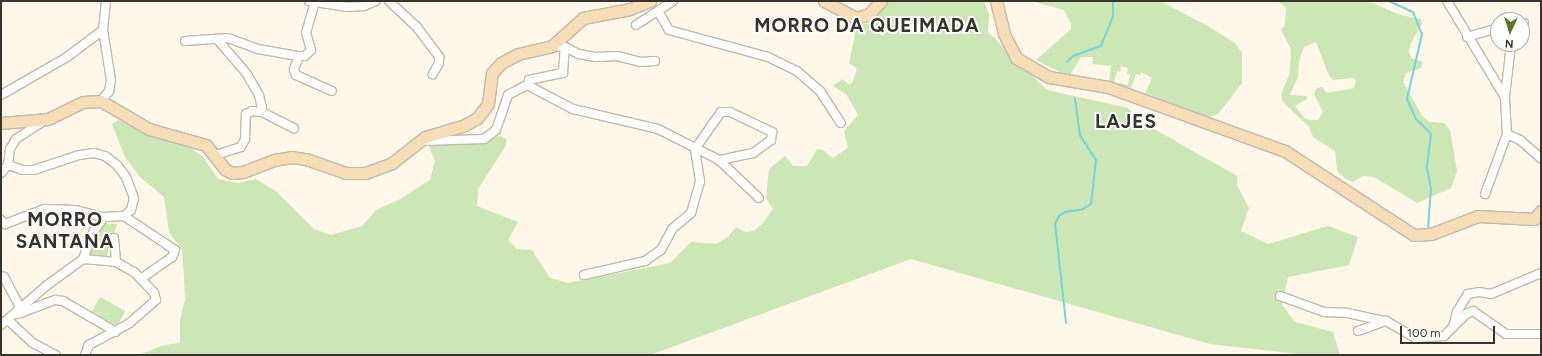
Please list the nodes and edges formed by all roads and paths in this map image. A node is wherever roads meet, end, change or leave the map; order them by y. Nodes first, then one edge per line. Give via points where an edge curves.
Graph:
1 (106, 1) edge
2 (376, 1) edge
3 (390, 1) edge
4 (650, 1) edge
5 (658, 1) edge
6 (673, 1) edge
7 (824, 1) edge
8 (881, 1) edge
9 (996, 1) edge
10 (1447, 1) edge
11 (313, 2) edge
12 (637, 7) junction
13 (658, 11) junction
14 (636, 25) dead end
15 (103, 30) junction
16 (1490, 30) edge
17 (1467, 37) junction
18 (216, 39) junction
19 (185, 41) dead end
20 (552, 46) junction
21 (565, 47) junction
22 (1510, 52) edge
23 (299, 57) junction
24 (655, 61) dead end
25 (433, 74) dead end
26 (529, 80) dead end
27 (332, 91) dead end
28 (1, 96) edge
29 (1505, 98) junction
30 (101, 101) junction
31 (262, 112) junction
32 (48, 119) junction
33 (1, 123) edge
34 (841, 123) dead end
35 (294, 128) dead end
36 (1507, 134) junction
37 (418, 141) junction
38 (695, 149) junction
39 (216, 155) junction
40 (1541, 158) edge
41 (719, 160) junction
42 (8, 165) junction
43 (1, 173) edge
44 (1485, 194) dead end
45 (759, 198) dead end
46 (1541, 211) edge
47 (124, 216) junction
48 (104, 217) junction
49 (1, 220) edge
50 (114, 238) dead end
51 (83, 259) junction
52 (116, 262) junction
53 (1541, 273) edge
54 (584, 275) dead end
55 (1, 276) edge
56 (142, 278) junction
57 (1280, 296) dead end
58 (22, 311) junction
59 (8, 320) edge
60 (1386, 321) junction
61 (1453, 330) junction
62 (1358, 331) dead end
63 (116, 332) junction
64 (1541, 334) edge
65 (56, 355) edge
66 (85, 355) edge

1 - 15 street
2 - 11 street via 364,6 346,7
3 - 25 street via 414,23 439,57
4 - 12 street
5 - 12 street
6 - 13 street
7 - 8 street via 856,18 869,14
9 - 46 street via 1004,34 1016,58 1049,77 1108,87 1285,151 1414,235 1431,234 1478,216 1534,219
10 - 17 street
11 - 23 street via 306,33 310,51
12 - 20 street via 583,18
13 - 14 street
13 - 34 street via 669,30 768,57 797,71 820,91
15 - 28 street via 67,57
15 - 30 street via 111,80 109,91
16 - 17 street
17 - 29 street
18 - 19 street
18 - 23 street via 232,39 258,49
18 - 31 street via 240,64 254,86
20 - 21 street
20 - 37 street via 518,54 501,63 492,73 488,104 482,114 472,122
21 - 24 street via 578,54 596,57 617,56 641,62
21 - 26 street via 563,73
22 - 29 street
23 - 27 street via 294,69 296,75
29 - 36 street
30 - 32 street via 83,102
30 - 39 street via 149,129 206,144
31 - 35 street
31 - 39 street via 246,114 245,139 241,148
32 - 33 street
32 - 42 street via 16,139 10,148
36 - 40 street via 1520,140
36 - 44 street
37 - 38 street via 484,139 496,130 508,94 526,85 568,107 649,125
37 - 39 street via 392,163 364,173 346,173 306,159 292,157 232,173 225,169
38 - 41 street
38 - 41 street via 724,111 772,132 771,140 753,152
38 - 54 street via 700,181 692,210 686,219 672,229 661,250 645,261
41 - 45 street
42 - 43 street
42 - 47 street via 23,170 34,170 86,153 105,156 122,171 132,190 134,205
47 - 48 street
47 - 56 street via 175,250 172,257
48 - 49 street via 75,210 44,209 5,224
48 - 51 street via 94,231
50 - 52 street
51 - 52 street
51 - 58 street via 46,286
52 - 56 street
53 - 61 street via 1491,294 1468,294 1457,312
55 - 58 street via 4,277
56 - 63 street via 156,300 152,306
57 - 60 street via 1324,312
58 - 59 street
58 - 63 street via 55,300 63,301
59 - 65 street via 33,344
60 - 61 street via 1415,338 1439,338
60 - 62 street
61 - 64 street via 1466,314 1473,311 1506,334
63 - 66 street via 89,345

